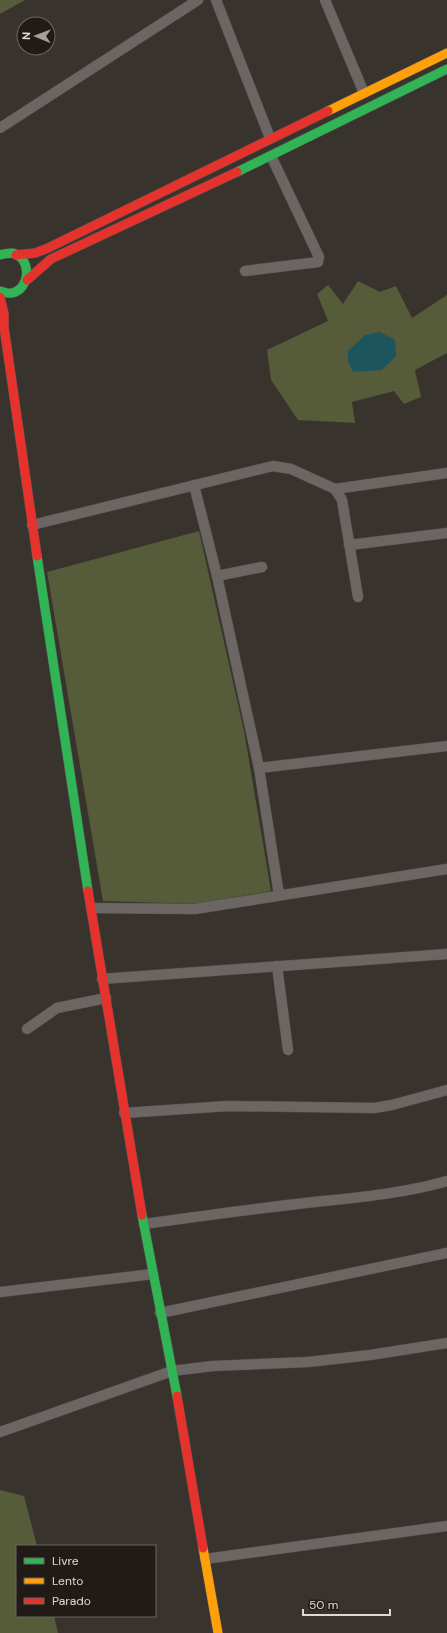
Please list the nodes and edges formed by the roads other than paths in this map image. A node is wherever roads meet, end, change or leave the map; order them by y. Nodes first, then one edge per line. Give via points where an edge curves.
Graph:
1 (198, 0) edge
2 (216, 0) edge
3 (325, 0) edge
4 (447, 53) edge
5 (447, 69) edge
6 (364, 93) junction
7 (0, 128) edge
8 (270, 138) junction
9 (271, 156) junction
10 (0, 255) edge
11 (16, 255) junction
12 (244, 271) dead end
13 (27, 280) junction
14 (20, 290) junction
15 (0, 292) edge
16 (0, 297) edge
17 (2, 329) edge
18 (447, 473) edge
19 (194, 485) junction
20 (335, 489) junction
21 (32, 525) junction
22 (447, 533) edge
23 (350, 545) junction
24 (262, 567) dead end
25 (217, 576) junction
26 (358, 597) dead end
27 (447, 746) edge
28 (259, 768) junction
29 (447, 869) edge
30 (279, 895) junction
31 (91, 908) junction
32 (447, 954) edge
33 (277, 966) junction
34 (102, 979) junction
35 (106, 998) junction
36 (27, 1030) dead end
37 (288, 1050) dead end
38 (447, 1090) edge
39 (124, 1113) junction
40 (447, 1181) edge
41 (144, 1224) junction
42 (447, 1253) edge
43 (153, 1274) junction
44 (0, 1292) edge
45 (160, 1313) junction
46 (447, 1343) edge
47 (172, 1371) junction
48 (0, 1432) edge
49 (447, 1526) edge
50 (205, 1559) junction
51 (218, 1633) edge

1 - 7 street
2 - 8 street
3 - 6 street
4 - 6 street
5 - 9 street
6 - 8 street
8 - 11 street via 46,249
9 - 12 street via 319,257 318,262
9 - 13 street via 51,259
10 - 11 street
11 - 13 street via 25,263
13 - 14 street
14 - 15 street via 8,294
14 - 17 street
16 - 17 street via 4,314
17 - 21 street
18 - 20 street
19 - 20 street via 273,466 291,469
19 - 21 street
19 - 25 street
20 - 23 street via 342,500
21 - 31 street
22 - 23 street
23 - 26 street
24 - 25 street
25 - 28 street
27 - 28 street
28 - 30 street
29 - 30 street
30 - 31 street via 196,909
31 - 34 street
32 - 33 street
33 - 34 street
33 - 37 street
34 - 35 street
35 - 36 street via 57,1008
35 - 39 street
38 - 39 street via 392,1106 374,1108 228,1106
39 - 41 street
40 - 41 street via 375,1196
41 - 43 street
42 - 45 street
43 - 44 street
43 - 45 street
45 - 47 street
46 - 47 street via 308,1362 213,1366
47 - 48 street
47 - 50 street
49 - 50 street
50 - 51 street

